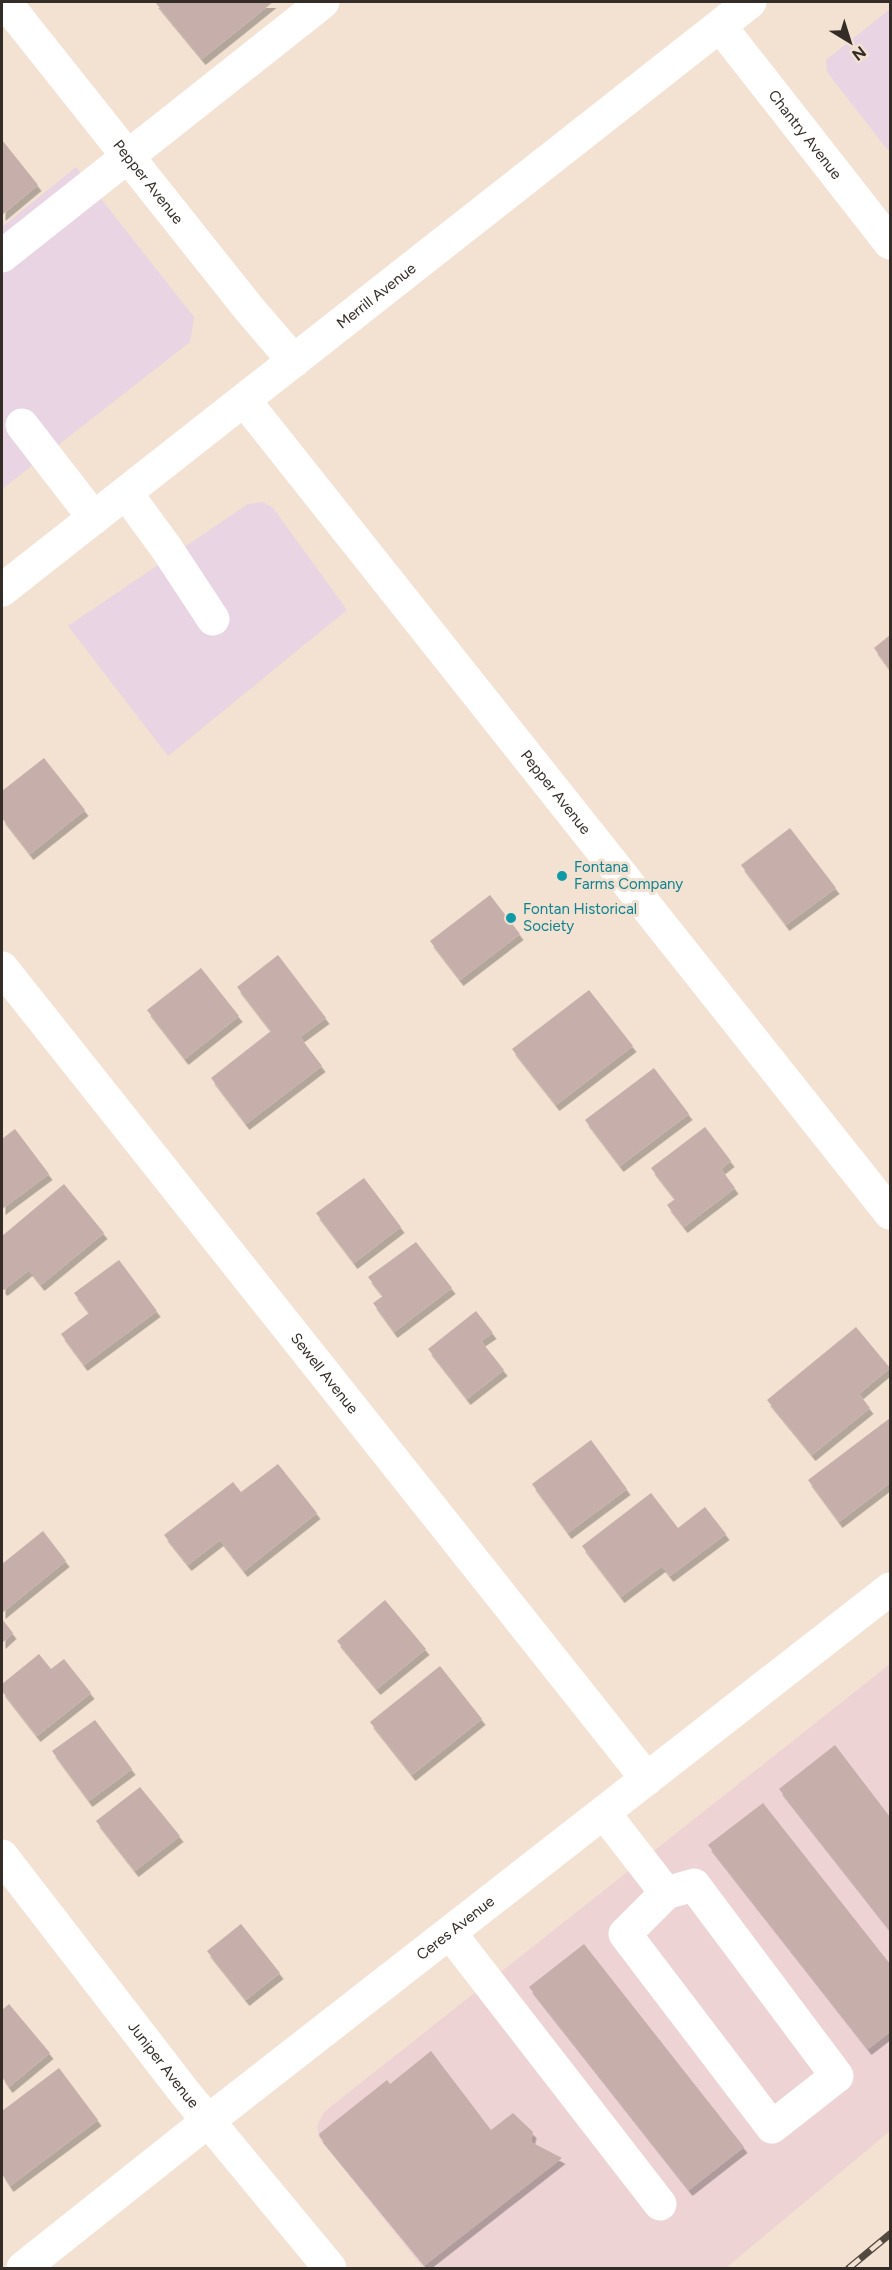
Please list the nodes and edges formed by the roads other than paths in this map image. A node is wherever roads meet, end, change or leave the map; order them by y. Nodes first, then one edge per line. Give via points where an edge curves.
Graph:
1 (5, 2) edge
2 (323, 2) edge
3 (738, 9) edge
4 (128, 158) junction
5 (891, 243) edge
6 (2, 256) edge
7 (294, 361) junction
8 (244, 400) junction
9 (22, 425) dead end
10 (126, 493) junction
11 (94, 518) junction
12 (2, 591) edge
13 (213, 619) dead end
14 (2, 968) edge
15 (891, 1213) edge
16 (891, 1589) edge
17 (647, 1779) junction
18 (604, 1813) junction
19 (2, 1856) edge
20 (666, 1893) junction
21 (450, 1933) junction
22 (208, 2121) junction
23 (660, 2204) dead end
24 (23, 2268) edge
25 (330, 2268) edge

1 - 4 street, Pepper Avenue
2 - 4 street
3 - 5 street, Chantry Avenue
3 - 7 street, Merrill Avenue
4 - 6 street
4 - 7 street, Pepper Avenue
7 - 8 street, Merrill Avenue
8 - 10 street, Merrill Avenue
8 - 15 street, Pepper Avenue
9 - 11 street
10 - 11 street, Merrill Avenue
10 - 13 street
11 - 12 street, Merrill Avenue
14 - 17 street, Sewell Avenue
16 - 17 street, Ceres Avenue
17 - 18 street, Ceres Avenue
18 - 20 street
18 - 21 street, Ceres Avenue
19 - 22 street, Juniper Avenue
20 - 20 street via 694,1885 837,2076 772,2127 625,1934
21 - 22 street, Ceres Avenue
21 - 23 street
22 - 24 street, Ceres Avenue
22 - 25 street, Juniper Avenue

